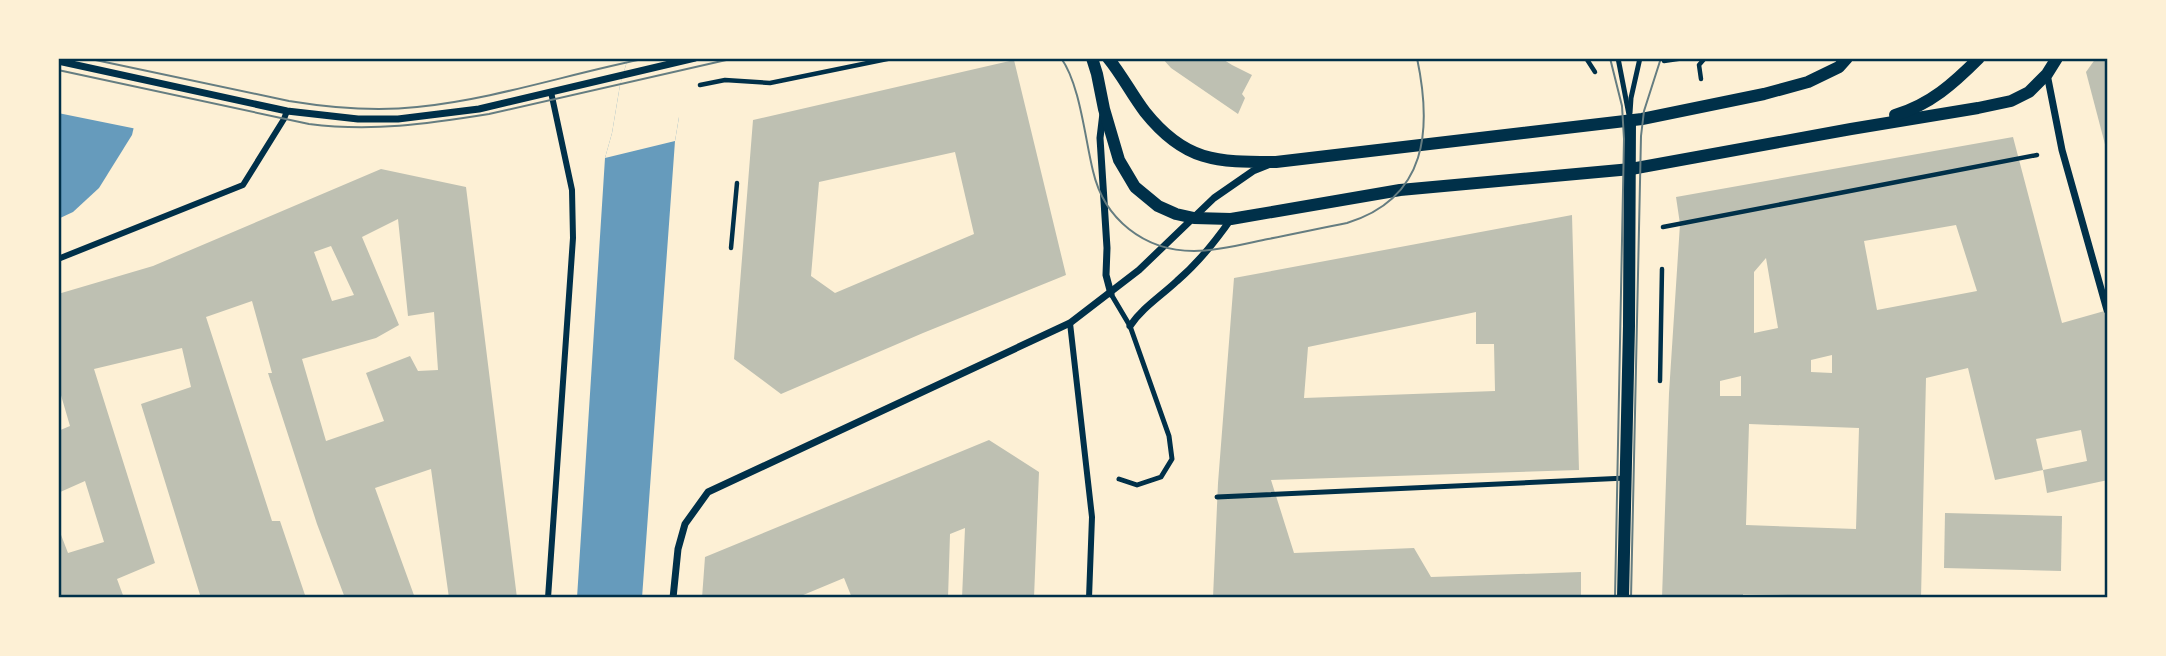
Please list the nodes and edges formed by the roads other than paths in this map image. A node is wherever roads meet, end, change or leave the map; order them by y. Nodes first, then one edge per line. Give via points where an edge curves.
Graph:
1 (695, 58) edge
2 (1092, 58) edge
3 (1108, 58) edge
4 (1618, 58) edge
5 (1640, 58) edge
6 (1847, 58) edge
7 (1979, 58) edge
8 (2057, 58) edge
9 (58, 61) edge
10 (2047, 74) junction
11 (551, 92) junction
12 (1104, 109) junction
13 (287, 111) junction
14 (1630, 120) junction
15 (1851, 129) junction
16 (1276, 162) junction
17 (1631, 169) junction
18 (1194, 218) junction
19 (1231, 219) junction
20 (58, 259) edge
21 (1111, 294) junction
22 (2107, 310) edge
23 (1070, 323) junction
24 (1130, 326) junction
25 (1626, 478) junction
26 (1119, 479) dead end
27 (1217, 497) dead end
28 (548, 598) edge
29 (673, 598) edge
30 (1089, 598) edge
31 (1623, 598) edge

1 - 11 street
2 - 12 street
3 - 16 street via 1144,110 1181,147 1218,160
4 - 14 lane
5 - 14 lane
6 - 14 street via 1808,82
7 - 15 street via 1934,99
8 - 10 street
9 - 13 street
10 - 15 street via 2029,92 2011,101
10 - 22 street via 2062,150
11 - 13 street via 479,109 398,119
11 - 28 street via 572,191 573,238
12 - 18 street via 1119,160 1135,187 1158,206
12 - 21 street via 1100,138 1105,264
13 - 20 street via 243,185
14 - 16 street
14 - 17 street
15 - 17 street
16 - 18 street via 1233,184
17 - 19 street via 1400,190
17 - 25 street
18 - 19 street
18 - 21 street
19 - 24 street via 1195,264
21 - 23 street
21 - 24 lane
23 - 29 street via 708,492 685,524
23 - 30 street via 1093,517
24 - 26 lane via 1169,436 1172,459 1161,477 1137,485
25 - 27 lane
25 - 31 street

